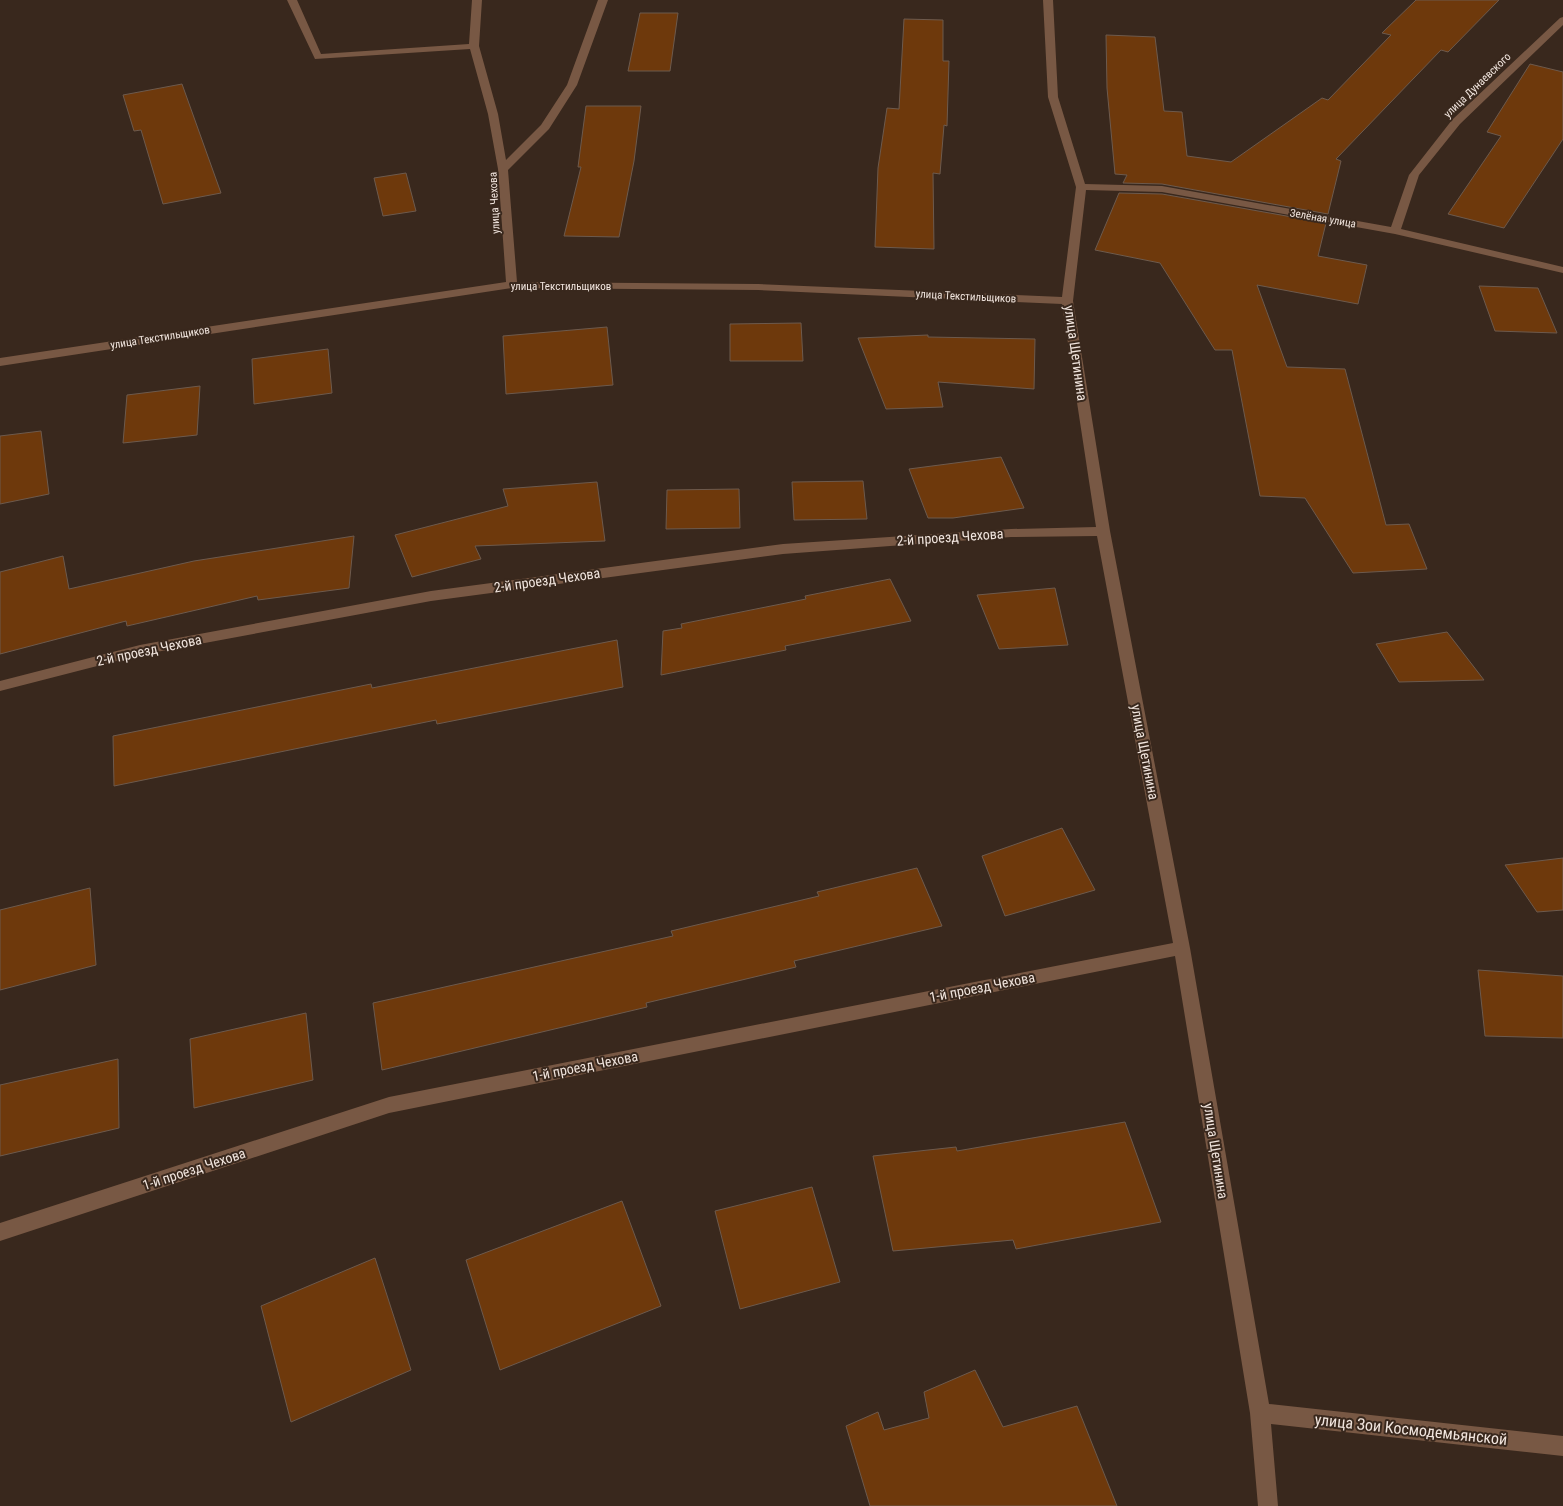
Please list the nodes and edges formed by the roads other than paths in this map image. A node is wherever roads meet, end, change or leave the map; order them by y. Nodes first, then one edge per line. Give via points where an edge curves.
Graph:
1 (292, 0) edge
2 (477, 0) edge
3 (603, 0) edge
4 (1048, 0) edge
5 (1563, 20) edge
6 (474, 46) junction
7 (503, 169) junction
8 (1081, 187) junction
9 (1395, 231) junction
10 (1563, 270) edge
11 (512, 285) junction
12 (1068, 301) junction
13 (0, 362) edge
14 (1102, 531) junction
15 (0, 686) edge
16 (1182, 948) junction
17 (0, 1232) edge
18 (1260, 1413) junction
19 (1563, 1446) edge
20 (1268, 1506) edge

1 - 6 street via 318,57
2 - 6 street
3 - 7 street, улица Чехова via 572,86 545,127
4 - 8 street, улица Щетинина via 1053,97
5 - 9 street, улица Дунаевского via 1456,122 1414,176
6 - 7 street via 493,114
7 - 11 street, улица Чехова
8 - 9 street, Зелёная улица via 1162,189
8 - 12 street, улица Щетинина
9 - 10 street, Зелёная улица
11 - 12 street, улица Текстильщиков via 758,287
11 - 13 street, улица Текстильщиков
12 - 14 street, улица Щетинина
14 - 15 street, 2-й проезд Чехова via 1011,533 783,549 480,589 140,650
14 - 16 street, улица Щетинина
16 - 17 street, 1-й проезд Чехова via 389,1105
16 - 18 street, улица Щетинина
18 - 19 street, улица Зои Космодемьянской
18 - 20 street, улица Щетинина

